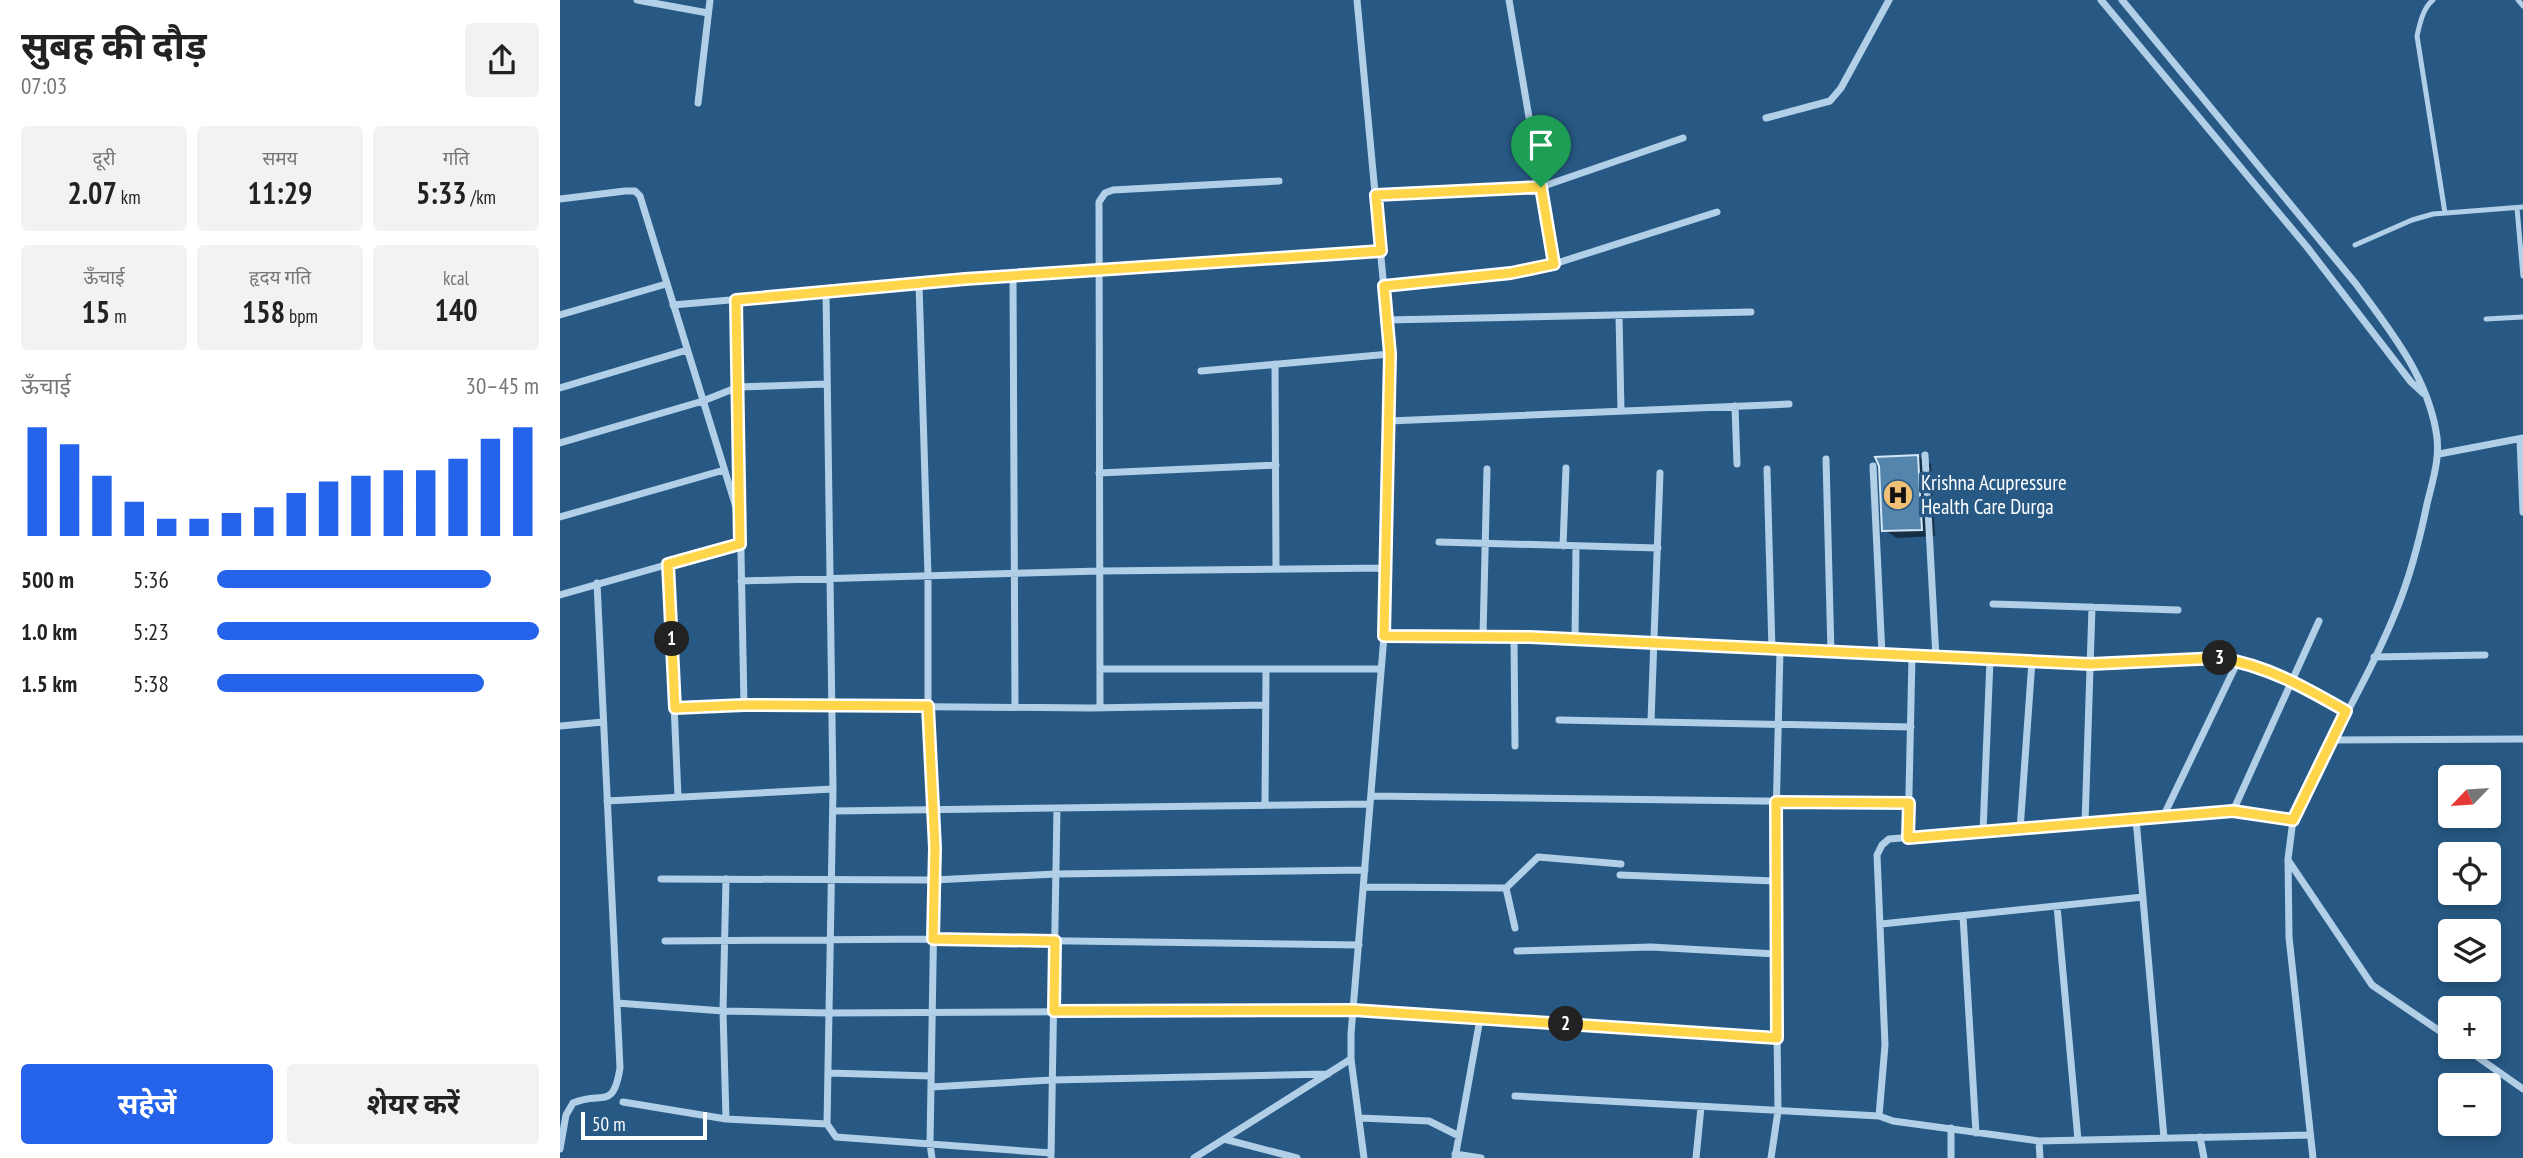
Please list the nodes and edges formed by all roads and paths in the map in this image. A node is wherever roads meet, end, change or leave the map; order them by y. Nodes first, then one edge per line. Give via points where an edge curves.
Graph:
1 (637, 0) edge
2 (710, 0) edge
3 (1357, 0) edge
4 (1509, 0) edge
5 (1889, 0) edge
6 (2101, 0) edge
7 (2122, 0) edge
8 (2433, 0) edge
9 (2518, 0) edge
10 (2523, 6) edge
11 (708, 13) junction
12 (698, 103) dead end
13 (1766, 118) dead end
14 (1683, 138) dead end
15 (1279, 181) dead end
16 (1541, 187) junction
17 (1376, 195) junction
18 (560, 199) edge
19 (2520, 207) edge
20 (1717, 212) dead end
21 (2445, 213) junction
22 (2355, 244) dead end
23 (1381, 251) junction
24 (1554, 264) junction
25 (1098, 270) junction
26 (1013, 276) junction
27 (2523, 276) edge
28 (919, 283) junction
29 (666, 284) junction
30 (1384, 286) junction
31 (826, 292) junction
32 (736, 300) junction
33 (673, 305) junction
34 (1751, 312) dead end
35 (560, 315) edge
36 (1619, 315) junction
37 (2523, 317) edge
38 (2486, 319) dead end
39 (1387, 320) junction
40 (687, 349) junction
41 (1390, 354) junction
42 (1275, 364) junction
43 (1201, 371) dead end
44 (827, 384) junction
45 (738, 387) junction
46 (560, 388) edge
47 (2427, 397) junction
48 (703, 401) junction
49 (1790, 404) dead end
50 (1735, 406) junction
51 (1621, 411) junction
52 (1389, 421) junction
53 (2521, 438) edge
54 (560, 443) edge
55 (2439, 454) junction
56 (1925, 455) dead end
57 (1825, 459) dead end
58 (1276, 464) junction
59 (1737, 464) dead end
60 (1872, 466) dead end
61 (1566, 468) dead end
62 (1487, 469) dead end
63 (1767, 469) dead end
64 (724, 470) junction
65 (1099, 473) junction
66 (1660, 473) dead end
67 (2523, 512) edge
68 (560, 517) edge
69 (740, 520) junction
70 (1439, 542) dead end
71 (740, 544) junction
72 (1486, 544) junction
73 (1563, 546) junction
74 (1576, 546) junction
75 (1658, 548) junction
76 (668, 564) junction
77 (1385, 568) junction
78 (1276, 569) junction
79 (1100, 571) junction
80 (1013, 573) junction
81 (928, 576) junction
82 (831, 579) junction
83 (741, 581) junction
84 (597, 583) junction
85 (560, 595) edge
86 (1993, 604) dead end
87 (2092, 607) junction
88 (2178, 610) dead end
89 (2319, 621) dead end
90 (1384, 636) junction
91 (1483, 637) junction
92 (1514, 637) junction
93 (1575, 640) junction
94 (1654, 644) junction
95 (1776, 650) junction
96 (1830, 653) junction
97 (1882, 655) junction
98 (2485, 655) dead end
99 (1912, 656) junction
100 (2374, 657) junction
101 (1936, 658) junction
102 (1990, 660) junction
103 (2032, 661) junction
104 (2238, 661) junction
105 (2091, 664) junction
106 (1381, 669) junction
107 (1100, 670) junction
108 (1266, 670) junction
109 (2292, 680) junction
110 (744, 705) junction
111 (832, 705) junction
112 (1265, 705) junction
113 (928, 706) junction
114 (1014, 707) junction
115 (1100, 707) junction
116 (675, 708) junction
117 (2346, 711) junction
118 (1559, 720) dead end
119 (1651, 721) junction
120 (603, 722) junction
121 (1779, 723) junction
122 (560, 726) edge
123 (1911, 727) junction
124 (2523, 739) edge
125 (2331, 740) junction
126 (1515, 746) dead end
127 (833, 789) junction
128 (678, 797) junction
129 (1371, 800) junction
130 (607, 801) junction
131 (1776, 802) junction
132 (1909, 803) junction
133 (1265, 805) junction
134 (1057, 808) junction
135 (932, 810) junction
136 (832, 811) junction
137 (2233, 811) junction
138 (2162, 817) junction
139 (2136, 819) junction
140 (2293, 820) junction
141 (2085, 824) junction
142 (2020, 830) junction
143 (1983, 832) junction
144 (1908, 838) junction
145 (2288, 859) junction
146 (1621, 864) dead end
147 (1365, 870) junction
148 (1056, 874) junction
149 (1619, 875) dead end
150 (831, 878) junction
151 (661, 879) dead end
152 (726, 879) junction
153 (934, 880) junction
154 (1775, 881) junction
155 (1364, 887) junction
156 (1506, 888) junction
157 (2143, 897) junction
158 (2057, 906) junction
159 (1963, 916) junction
160 (1881, 924) junction
161 (1515, 928) dead end
162 (933, 939) junction
163 (665, 941) dead end
164 (724, 941) junction
165 (830, 941) junction
166 (1055, 941) junction
167 (1359, 944) junction
168 (1517, 950) dead end
169 (1776, 954) junction
170 (617, 1003) junction
171 (723, 1010) junction
172 (1353, 1010) junction
173 (1054, 1011) junction
174 (829, 1013) junction
175 (932, 1013) junction
176 (1480, 1019) junction
177 (2438, 1030) edge
178 (1777, 1038) junction
179 (1351, 1059) junction
180 (2480, 1059) edge
181 (828, 1073) junction
182 (1328, 1074) junction
183 (931, 1076) junction
184 (1052, 1080) junction
185 (931, 1087) junction
186 (2523, 1089) edge
187 (1515, 1096) dead end
188 (623, 1102) dead end
189 (1701, 1107) junction
190 (1778, 1111) junction
191 (1878, 1116) junction
192 (1360, 1118) junction
193 (726, 1119) junction
194 (827, 1124) junction
195 (1951, 1128) junction
196 (1976, 1133) junction
197 (2310, 1135) junction
198 (1459, 1136) junction
199 (2200, 1137) junction
200 (2164, 1138) junction
201 (1224, 1139) junction
202 (2078, 1140) junction
203 (2039, 1142) junction
204 (930, 1144) junction
205 (560, 1149) edge
206 (1051, 1156) edge
207 (1455, 1156) edge
208 (932, 1158) edge
209 (1194, 1158) edge
210 (1297, 1158) edge
211 (1364, 1158) edge
212 (1481, 1158) edge
213 (1696, 1158) edge
214 (1771, 1158) edge
215 (1951, 1158) edge
216 (2040, 1158) edge
217 (2204, 1158) edge
218 (2313, 1158) edge

1 - 11 street
2 - 11 street
3 - 17 street
4 - 16 street
5 - 13 street via 1830,101
6 - 47 street
7 - 47 street via 2356,284 2410,360
8 - 21 lane via 2417,36
9 - 10 lane
11 - 12 street
14 - 16 street
15 - 25 street via 1105,193 1099,202
16 - 17 street
16 - 24 street
17 - 23 street
18 - 29 street via 635,191
19 - 21 lane
19 - 27 lane
20 - 24 street
21 - 22 lane via 2413,220
23 - 25 street
23 - 30 street
24 - 30 street
25 - 26 street
25 - 65 street
26 - 28 street
26 - 80 street
28 - 31 street
28 - 81 street
29 - 33 street
29 - 35 street
30 - 39 street
31 - 32 street
31 - 44 street
32 - 33 street
32 - 45 street
33 - 40 street
34 - 36 street
36 - 39 street
36 - 51 street
37 - 38 lane
39 - 41 street
40 - 46 street
40 - 48 street
41 - 42 street
41 - 52 street
42 - 43 street
42 - 58 street
44 - 45 street
44 - 82 street
45 - 48 street
45 - 69 street
47 - 55 street
48 - 54 street
48 - 64 street
49 - 50 street
50 - 51 street
50 - 59 street
51 - 52 street
52 - 77 street
53 - 55 street
53 - 67 street
55 - 100 street via 2398,605
56 - 101 street
57 - 96 street
58 - 65 street
58 - 78 street
60 - 97 street
61 - 73 street
62 - 72 street
63 - 95 street
64 - 68 street
64 - 69 street
65 - 79 street
66 - 75 street
69 - 71 street
70 - 72 street
71 - 76 street
71 - 83 street
72 - 73 street
72 - 91 street
73 - 74 street
74 - 75 street
74 - 93 street
75 - 94 street
76 - 84 street
76 - 116 street
77 - 78 street
77 - 90 street
78 - 79 street
79 - 80 street
79 - 107 street
80 - 81 street
80 - 114 street
81 - 82 street
81 - 113 street
82 - 83 street
82 - 111 street
83 - 110 street
84 - 85 street
84 - 120 street
86 - 87 street
87 - 88 street
87 - 105 street
89 - 109 street
90 - 91 street
90 - 106 street
91 - 92 street
92 - 93 street
92 - 126 street
93 - 94 street
94 - 95 street
94 - 119 street
95 - 96 street
95 - 121 street
96 - 97 street
97 - 99 street
98 - 100 street
99 - 101 street
99 - 123 street
100 - 117 street
101 - 102 street
102 - 103 street
102 - 143 street
103 - 105 street
103 - 142 street
104 - 105 street
104 - 109 street
104 - 138 street
105 - 141 street
106 - 108 street
106 - 129 street
107 - 108 street
107 - 115 street
108 - 112 street
109 - 117 street
109 - 137 street
110 - 111 street
110 - 116 street
111 - 113 street
111 - 127 street
112 - 115 street
112 - 133 street
113 - 114 street
113 - 135 street
114 - 115 street
116 - 128 street
117 - 125 street
118 - 119 street
119 - 121 street
120 - 122 street
120 - 130 street
121 - 123 street
121 - 131 street
123 - 132 street
124 - 125 street
125 - 140 street
127 - 128 street
127 - 136 street
128 - 130 street
129 - 131 street
129 - 133 street
129 - 147 street
130 - 170 street
131 - 132 street
131 - 154 street
132 - 144 street
133 - 134 street
134 - 135 street
134 - 148 street
135 - 136 street
135 - 153 street
136 - 150 street
137 - 138 street
137 - 140 street
138 - 139 street
139 - 141 street
139 - 157 street
140 - 145 street
141 - 142 street
142 - 143 street
143 - 144 street
144 - 160 street via 1889,839 1877,855
145 - 177 street via 2372,985
145 - 197 street via 2289,937
146 - 156 street via 1538,857
147 - 148 street
147 - 155 street
148 - 153 street
148 - 166 street
149 - 154 street
150 - 152 street
150 - 153 street
150 - 165 street
151 - 152 street
152 - 164 street
153 - 162 street
154 - 169 street
155 - 156 street
155 - 167 street
156 - 161 street
157 - 158 street
157 - 200 street
158 - 159 street
158 - 202 street
159 - 160 street
159 - 196 street
160 - 191 street via 1885,1045
162 - 165 street
162 - 166 street
162 - 175 street
163 - 164 street
164 - 165 street
164 - 171 street
165 - 174 street
166 - 167 street
166 - 173 street
167 - 172 street
168 - 169 street via 1651,947
169 - 178 street
170 - 171 street
170 - 205 street via 617,1089 602,1098 573,1103
171 - 174 street
171 - 193 street
172 - 173 street
172 - 176 street
172 - 179 street
173 - 175 street
173 - 184 street
174 - 175 street
174 - 181 street
175 - 183 street
176 - 178 street
176 - 198 street
178 - 190 street
179 - 182 street
179 - 192 street
180 - 186 street
181 - 183 street
181 - 194 street
182 - 184 street
182 - 201 street
183 - 185 street
184 - 185 street
184 - 206 street
185 - 204 street
187 - 189 street
188 - 193 street
189 - 190 street
189 - 213 street
190 - 191 street
190 - 214 street
191 - 195 street
192 - 198 street via 1429,1121
192 - 211 street
193 - 194 street
194 - 204 street via 836,1137
195 - 196 street
195 - 215 street
196 - 203 street
197 - 199 street
197 - 218 street
198 - 207 street
199 - 200 street
199 - 217 street
200 - 202 street
201 - 209 street
201 - 210 street
202 - 203 street
203 - 216 street
204 - 206 street
204 - 208 street
207 - 212 street

